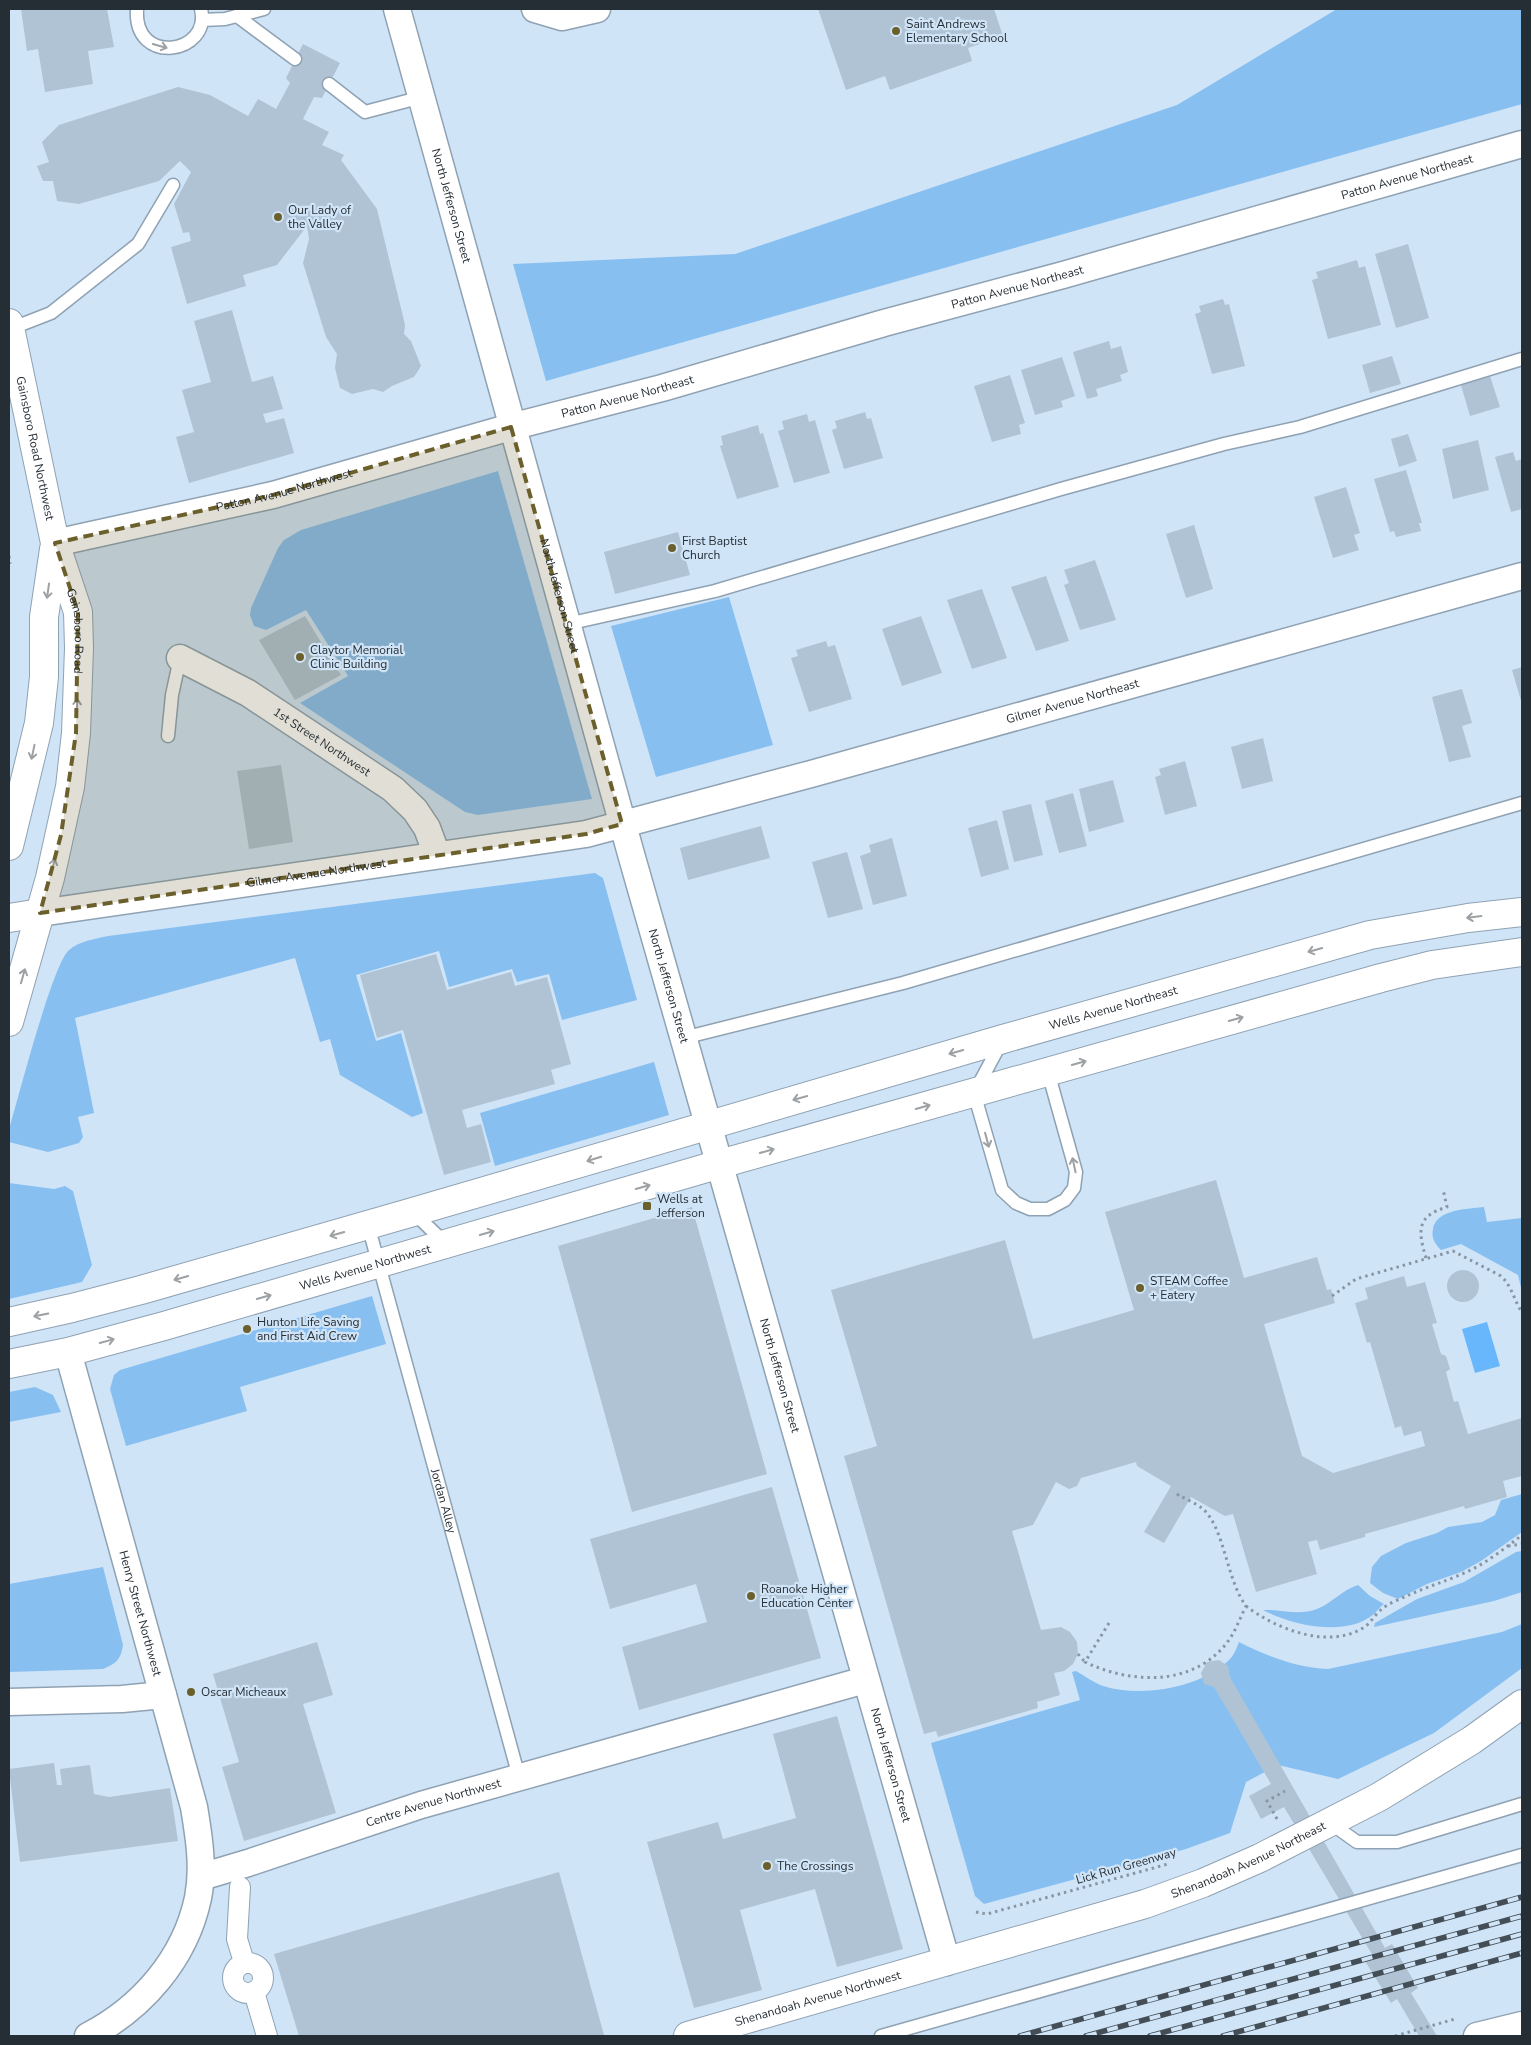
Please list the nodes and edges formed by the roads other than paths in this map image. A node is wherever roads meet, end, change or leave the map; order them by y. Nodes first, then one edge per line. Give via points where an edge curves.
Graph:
1 (137, 9) edge
2 (264, 9) edge
3 (397, 9) edge
4 (535, 9) edge
5 (597, 9) edge
6 (202, 14) edge
7 (237, 16) junction
8 (295, 60) dead end
9 (329, 84) dead end
10 (422, 97) junction
11 (1522, 144) edge
12 (172, 185) dead end
13 (10, 326) edge
14 (13, 355) edge
15 (1522, 359) edge
16 (511, 427) junction
17 (55, 543) junction
18 (1522, 576) edge
19 (567, 624) junction
20 (180, 658) joint
21 (168, 736) dead end
22 (1522, 803) edge
23 (622, 824) junction
24 (9, 846) edge
25 (438, 855) junction
26 (1522, 912) edge
27 (40, 913) junction
28 (9, 918) edge
29 (1522, 952) edge
30 (9, 1022) edge
31 (683, 1038) junction
32 (1003, 1039) junction
33 (1048, 1072) junction
34 (974, 1093) junction
35 (708, 1124) junction
36 (720, 1164) junction
37 (413, 1212) junction
38 (368, 1225) junction
39 (446, 1244) junction
40 (378, 1264) junction
41 (9, 1322) edge
42 (68, 1352) junction
43 (9, 1364) edge
44 (865, 1680) junction
45 (163, 1695) junction
46 (9, 1702) edge
47 (1522, 1704) edge
48 (520, 1777) junction
49 (1522, 1804) edge
50 (1329, 1822) junction
51 (1522, 1855) edge
52 (200, 1877) junction
53 (240, 1888) dead end
54 (947, 1962) junction
55 (1522, 2025) edge
56 (88, 2036) edge
57 (267, 2036) edge
58 (688, 2036) edge
59 (881, 2036) edge
60 (1477, 2036) edge

1 -> 6 lane via 136,21 140,32 150,43 173,49 186,44 197,34
2 - 7 lane
3 - 10 street, North Jefferson Street
4 - 5 street via 562,17
6 - 7 lane
7 - 8 lane
9 - 10 lane via 366,112
10 - 16 street, North Jefferson Street
11 - 16 street, Patton Avenue Northeast via 662,388
12 - 13 lane via 138,244 51,313
13 - 14 main road, Gainsboro Road Northwest
14 - 17 main road, Gainsboro Road Northwest
15 - 19 lane via 1300,427 1224,444 1061,489 715,591
16 - 17 street, Patton Avenue Northwest via 273,495
16 - 19 street, North Jefferson Street
17 -> 24 main road, Gainsboro Road via 44,617 44,677 39,723
27 -> 17 main road, Gainsboro Road via 70,787 79,685 78,612
18 - 23 street, Gilmer Avenue Northeast via 821,772
19 - 23 street, North Jefferson Street
20 - 21 lane
20 - 25 street, 1st Street Northwest via 248,693 393,788 415,810
22 - 31 lane via 903,983
23 - 25 street, Gilmer Avenue Northwest via 586,834
23 - 31 street, North Jefferson Street
25 - 27 street, Gilmer Avenue Northwest
26 -> 32 main road, Wells Avenue Northeast via 1370,935
27 - 28 main road, Gilmer Avenue Northwest
30 -> 27 main road, Gainsboro Road
33 -> 29 main road via 1390,976 1480,957
31 - 35 street, North Jefferson Street
32 - 34 lane
32 -> 35 main road, Wells Avenue Northeast
33 - 34 main road
34 -> 33 lane via 1002,1190 1016,1203 1030,1209 1048,1209 1065,1200 1074,1188 1076,1172
36 -> 34 main road
35 - 36 street, North Jefferson Street
35 -> 37 main road
39 -> 36 main road, Wells Avenue Northwest
36 - 44 street, North Jefferson Street
37 - 38 main road
37 - 39 lane
38 - 40 lane, Jordan Alley
38 -> 41 main road via 100,1301
39 - 40 main road, Wells Avenue Northwest
42 -> 40 main road, Wells Avenue Northwest
40 - 48 lane, Jordan Alley
42 - 43 main road, Wells Avenue Northwest
42 - 45 street, Henry Street Northwest
44 - 48 street, Centre Avenue Northwest
44 - 54 street, North Jefferson Street
45 - 46 street
45 - 52 street, Henry Street Northwest via 194,1807
47 - 50 main road, Shenandoah Avenue Northeast via 1427,1769
48 - 52 street, Centre Avenue Northwest via 421,1805
49 - 50 lane via 1397,1842 1357,1842
50 - 54 main road, Shenandoah Avenue Northeast via 1203,1883 1145,1904
51 - 59 lane
52 - 56 street via 190,1924 175,1956 139,2002
53 - 57 street via 237,1939 244,1962 233,1973 234,1982 244,1992 254,1992
54 - 58 main road, Shenandoah Avenue Northwest
55 - 60 street

